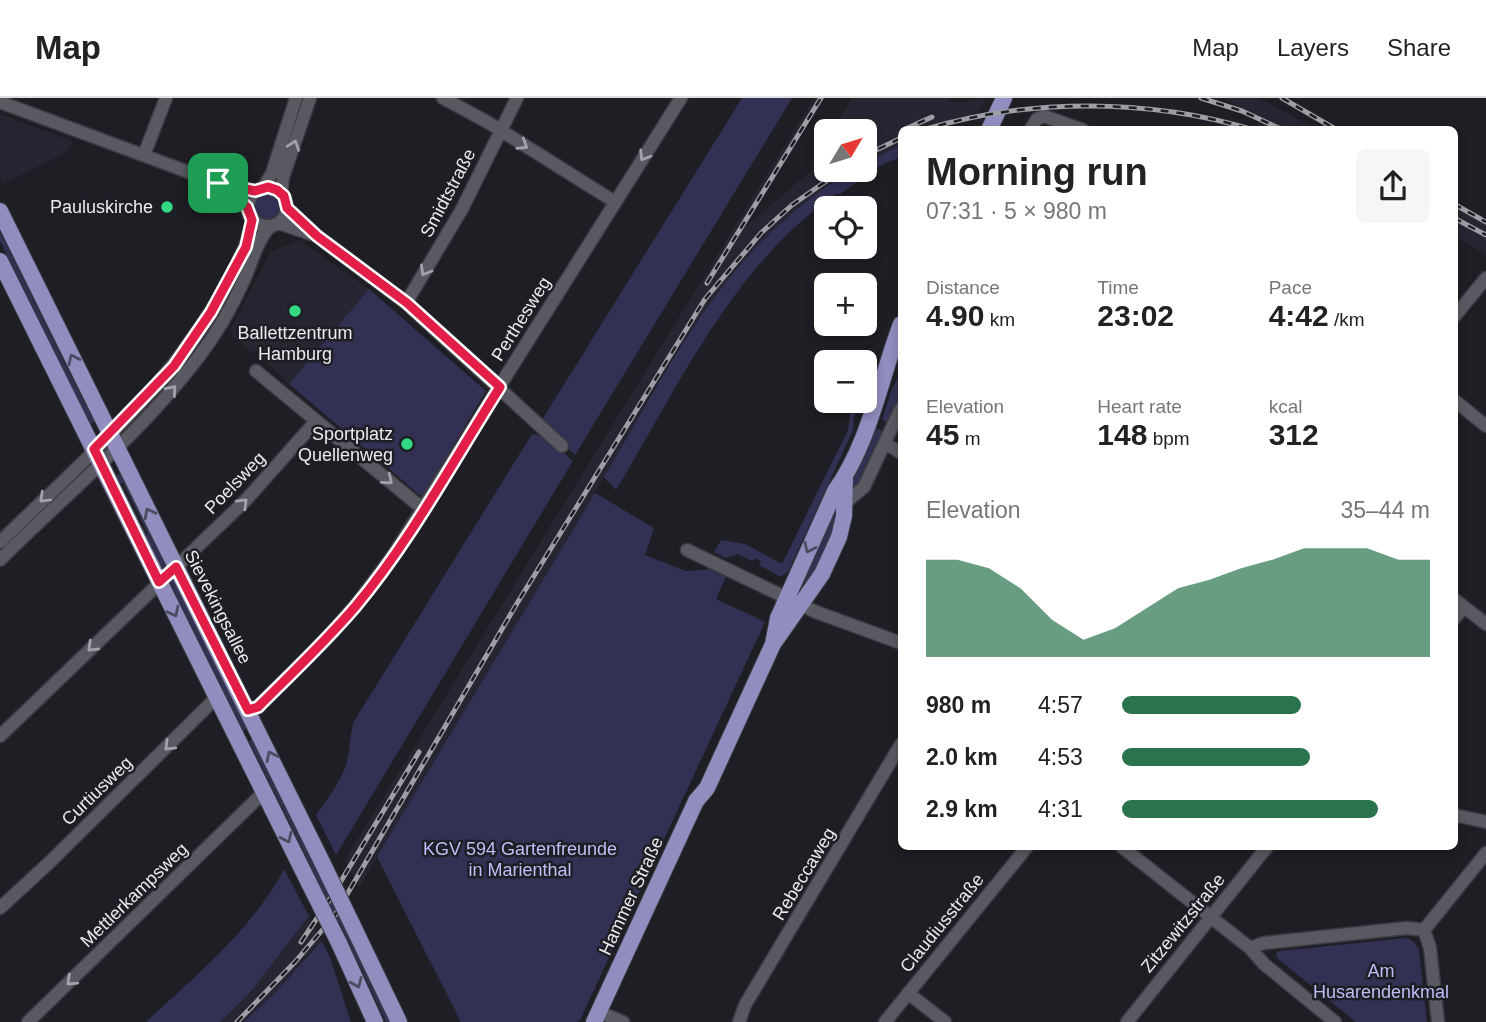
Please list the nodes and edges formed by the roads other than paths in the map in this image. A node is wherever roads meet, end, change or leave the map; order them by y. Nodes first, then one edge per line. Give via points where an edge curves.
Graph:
1 (166, 98) edge
2 (296, 98) edge
3 (310, 98) edge
4 (443, 98) edge
5 (517, 98) edge
6 (681, 98) edge
7 (1004, 98) edge
8 (0, 102) edge
9 (22, 104) edge
10 (991, 126) edge
11 (1033, 126) edge
12 (1070, 126) edge
13 (501, 131) junction
14 (144, 155) junction
15 (218, 183) junction
16 (259, 189) junction
17 (281, 193) junction
18 (615, 202) junction
19 (247, 207) junction
20 (287, 208) junction
21 (0, 211) edge
22 (252, 220) junction
23 (274, 225) junction
24 (317, 236) junction
25 (0, 261) edge
26 (1486, 279) edge
27 (407, 303) junction
28 (1458, 310) edge
29 (898, 332) edge
30 (256, 371) dead end
31 (500, 387) junction
32 (1458, 403) edge
33 (898, 415) edge
34 (316, 421) junction
35 (1486, 426) edge
36 (113, 441) junction
37 (885, 443) junction
38 (562, 446) dead end
39 (898, 451) edge
40 (98, 456) junction
41 (845, 478) junction
42 (844, 504) junction
43 (423, 509) junction
44 (0, 542) edge
45 (687, 550) dead end
46 (1, 557) edge
47 (176, 567) junction
48 (159, 582) junction
49 (794, 601) junction
50 (1459, 603) edge
51 (1486, 624) edge
52 (898, 642) edge
53 (216, 697) junction
54 (248, 710) junction
55 (0, 736) edge
56 (898, 750) edge
57 (264, 792) junction
58 (1458, 816) edge
59 (1486, 822) edge
60 (1025, 850) edge
61 (1126, 850) edge
62 (1265, 850) edge
63 (1486, 853) edge
64 (0, 908) edge
65 (1209, 917) junction
66 (1424, 930) junction
67 (1250, 948) junction
68 (908, 993) junction
69 (601, 1020) edge
70 (28, 1022) edge
71 (375, 1022) edge
72 (399, 1022) edge
73 (623, 1022) edge
74 (739, 1022) edge
75 (885, 1022) edge
76 (945, 1022) edge
77 (1127, 1022) edge
78 (1335, 1022) edge
79 (1438, 1022) edge

1 - 14 street
2 - 16 street via 272,173
17 -> 3 street
4 - 13 street
5 - 13 street, Smidtstraße
6 -> 18 street, Perthesweg
7 - 10 main road
8 - 9 street
9 - 14 street
11 - 12 street via 1040,117
13 -> 18 street
13 -> 27 street, Smidtstraße
14 - 15 street
15 - 16 street
15 - 19 street
16 - 17 street
16 - 19 street
17 - 20 street
18 - 31 street, Perthesweg
19 - 22 street
20 - 23 street
20 - 24 street
36 -> 21 main road, Sievekingsallee
22 - 23 street via 261,226
22 - 36 street via 246,247 189,345
23 - 24 street
36 -> 23 street via 153,412 199,357 227,313 263,236
24 - 27 street
25 - 40 main road
26 - 28 street
27 - 31 street
29 - 41 main road, Hammer Straße
30 - 34 street
31 - 38 street
31 - 43 street, Perthesweg
32 - 35 street
33 - 37 street
34 -> 43 street
47 -> 34 street, Poelsweg via 246,500
36 - 40 street
47 -> 36 main road, Sievekingsallee
37 - 39 street
37 - 42 street via 864,486
40 -> 44 street
40 - 46 street
40 - 48 main road
41 - 42 main road, Hammer Straße
41 -> 49 main road, Hammer Straße via 835,491
42 - 49 main road, Hammer Straße via 843,526 822,574
43 - 54 street, Perthesweg via 349,613 258,707
45 - 49 street
47 - 48 street, Poelsweg
47 - 54 main road, Sievekingsallee
48 -> 53 main road
48 -> 55 street, Poelsweg
49 - 52 street
49 - 69 main road, Hammer Straße via 707,788 704,806
50 - 51 street
53 - 57 main road
53 -> 64 street, Curtiusweg
72 -> 54 main road, Sievekingsallee, bridge
56 - 74 street, Rebeccaweg
57 -> 70 street, Mettlerkampsweg
57 -> 71 main road, bridge
58 - 59 street
60 - 68 street, Claudiusstraße
61 - 65 street
62 - 65 street, Zitzewitzstraße
63 - 66 street
65 - 67 street
65 - 77 street, Zitzewitzstraße
66 - 67 street via 1407,928
66 - 79 street
67 - 78 street
68 - 75 street, Claudiusstraße
68 - 76 street
69 - 73 street

